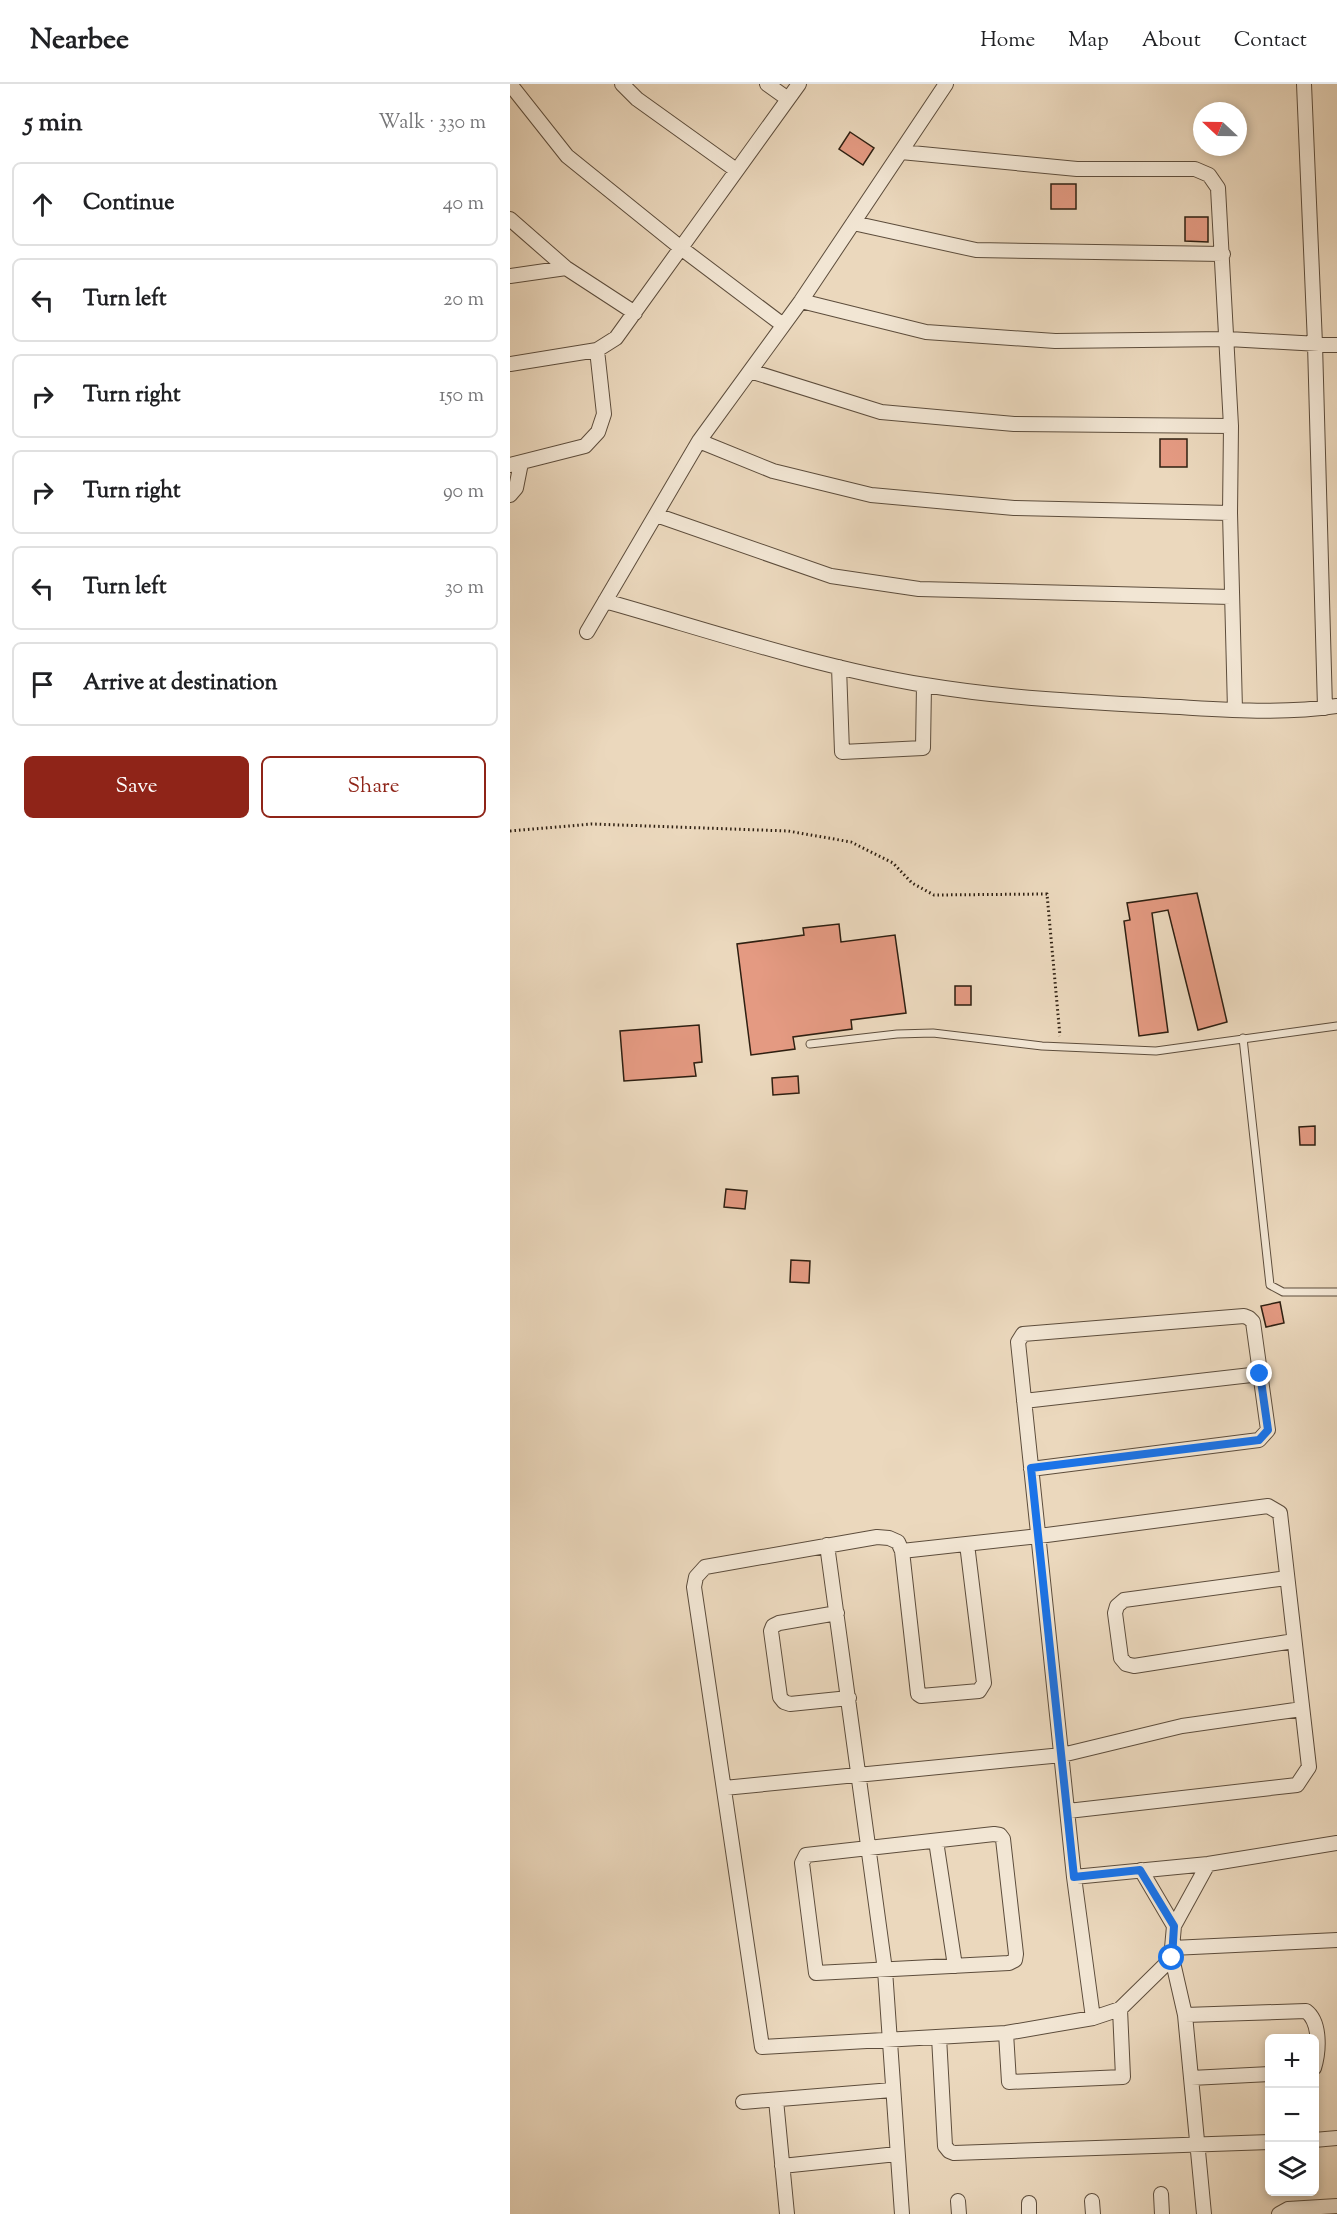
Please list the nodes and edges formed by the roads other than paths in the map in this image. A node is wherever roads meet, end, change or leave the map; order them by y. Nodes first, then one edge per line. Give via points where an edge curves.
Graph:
1 (510, 84) edge
2 (622, 84) edge
3 (767, 84) edge
4 (799, 84) edge
5 (946, 84) edge
6 (1304, 84) edge
7 (788, 99) junction
8 (901, 152) junction
9 (736, 170) junction
10 (510, 219) edge
11 (853, 223) junction
12 (681, 248) junction
13 (1223, 254) junction
14 (566, 268) junction
15 (510, 276) edge
16 (801, 301) junction
17 (635, 313) junction
18 (783, 326) junction
19 (1228, 339) junction
20 (1315, 344) junction
21 (1337, 345) edge
22 (597, 350) junction
23 (510, 364) edge
24 (750, 371) junction
25 (1231, 426) junction
26 (699, 441) junction
27 (515, 464) edge
28 (510, 495) edge
29 (1230, 513) junction
30 (656, 515) junction
31 (1231, 597) junction
32 (605, 601) junction
33 (587, 632) dead end
34 (839, 667) junction
35 (924, 685) junction
36 (1331, 707) edge
37 (1235, 710) junction
38 (1337, 1026) edge
39 (1243, 1038) junction
40 (810, 1044) dead end
41 (1337, 1292) edge
42 (1260, 1374) junction
43 (1024, 1401) junction
44 (1031, 1468) junction
45 (1038, 1536) junction
46 (967, 1544) junction
47 (827, 1545) junction
48 (902, 1551) junction
49 (1287, 1578) junction
50 (837, 1613) junction
51 (1294, 1641) junction
52 (849, 1698) junction
53 (1302, 1709) junction
54 (1062, 1755) junction
55 (859, 1774) junction
56 (724, 1788) junction
57 (1068, 1811) junction
58 (936, 1841) junction
59 (1337, 1843) edge
60 (868, 1848) junction
61 (1208, 1864) junction
62 (1140, 1870) junction
63 (1074, 1877) junction
64 (1174, 1926) junction
65 (1337, 1940) edge
66 (1172, 1953) junction
67 (955, 1966) junction
68 (885, 1970) junction
69 (1120, 2010) junction
70 (1185, 2015) junction
71 (1093, 2018) junction
72 (1006, 2033) junction
73 (1316, 2034) edge
74 (939, 2037) junction
75 (888, 2041) junction
76 (1265, 2074) edge
77 (1191, 2078) junction
78 (892, 2090) junction
79 (776, 2100) junction
80 (743, 2102) dead end
81 (1319, 2139) edge
82 (1337, 2139) edge
83 (1265, 2142) edge
84 (1197, 2145) junction
85 (897, 2154) junction
86 (782, 2166) junction
87 (1161, 2194) dead end
88 (1337, 2206) edge
89 (787, 2214) edge
90 (902, 2214) edge
91 (1162, 2214) edge
92 (1204, 2214) edge
93 (1280, 2214) edge

1 - 12 street via 567,156
2 - 9 street
3 - 7 street
4 - 7 street
5 - 8 street
6 - 20 street
7 - 9 street
8 - 11 street
8 - 13 street via 1077,169 1195,169 1209,175 1218,188
9 - 12 street
10 - 14 street
11 - 13 street via 976,250
11 - 16 street
12 - 17 street
12 - 18 street
13 - 19 street
14 - 15 street
14 - 17 street
16 - 18 street
16 - 19 street via 926,332 1055,341
17 - 22 street via 616,338
18 - 24 street
19 - 20 street
19 - 25 street
20 - 21 street
20 - 36 street
22 - 23 street
22 - 27 street via 604,414 598,432 585,446
24 - 25 street via 881,412 1014,424
24 - 26 street
25 - 29 street
26 - 29 street via 773,471 871,495 1014,508
26 - 30 street
27 - 28 street via 516,488
29 - 31 street
30 - 31 street via 831,576 920,589
30 - 32 street
31 - 37 street
32 - 33 street
32 - 34 street
34 - 35 street
34 - 35 street via 842,752 923,748
35 - 37 street via 1046,700
36 - 37 street
38 - 39 lane
39 - 40 lane via 1156,1051 1061,1047 933,1033
39 - 41 lane via 1270,1285 1283,1292
42 - 43 street
42 - 43 street via 1252,1322 1244,1316 1023,1334 1018,1342
42 - 44 street via 1268,1430 1259,1440
43 - 44 street
44 - 45 street
45 - 46 street
45 - 49 street via 1268,1506 1280,1513
45 - 54 street
46 - 48 street
46 - 48 street via 984,1683 979,1690 918,1694
47 - 48 street via 889,1538 898,1542
47 - 50 street
47 - 56 street via 705,1567 696,1577 694,1587
49 - 51 street
49 - 51 street via 1124,1600 1115,1613 1121,1658 1134,1666
50 - 52 street
50 - 52 street via 773,1626 780,1697 790,1704
51 - 53 street
52 - 55 street
53 - 54 street via 1182,1726
53 - 57 street via 1309,1767 1297,1785
54 - 55 street
54 - 57 street
55 - 56 street
55 - 60 street
56 - 75 street via 762,2047
57 - 63 street
58 - 60 street
58 - 67 street
58 - 67 street via 994,1834 1003,1839 1015,1960
59 - 61 street
60 - 68 street
60 - 68 street via 803,1858 814,1970 821,1974
61 - 62 street
61 - 64 street
62 - 63 street
62 - 64 street
63 - 71 street
64 - 66 street
65 - 66 street
66 - 69 street
66 - 70 street
67 - 68 street
68 - 75 street
69 - 71 street
69 - 72 street via 1123,2077 1009,2082
70 - 73 street via 1306,2011 1313,2016
70 - 77 street
71 - 72 street
72 - 74 street
74 - 75 street
74 - 84 street via 945,2146 949,2151
75 - 78 street
76 - 77 street
77 - 84 street
78 - 79 street
78 - 85 street
79 - 80 street
79 - 86 street
81 - 82 street
83 - 84 street
84 - 92 street
85 - 86 street
85 - 90 street
86 - 89 street
87 - 91 street
88 - 93 street via 1288,2208

